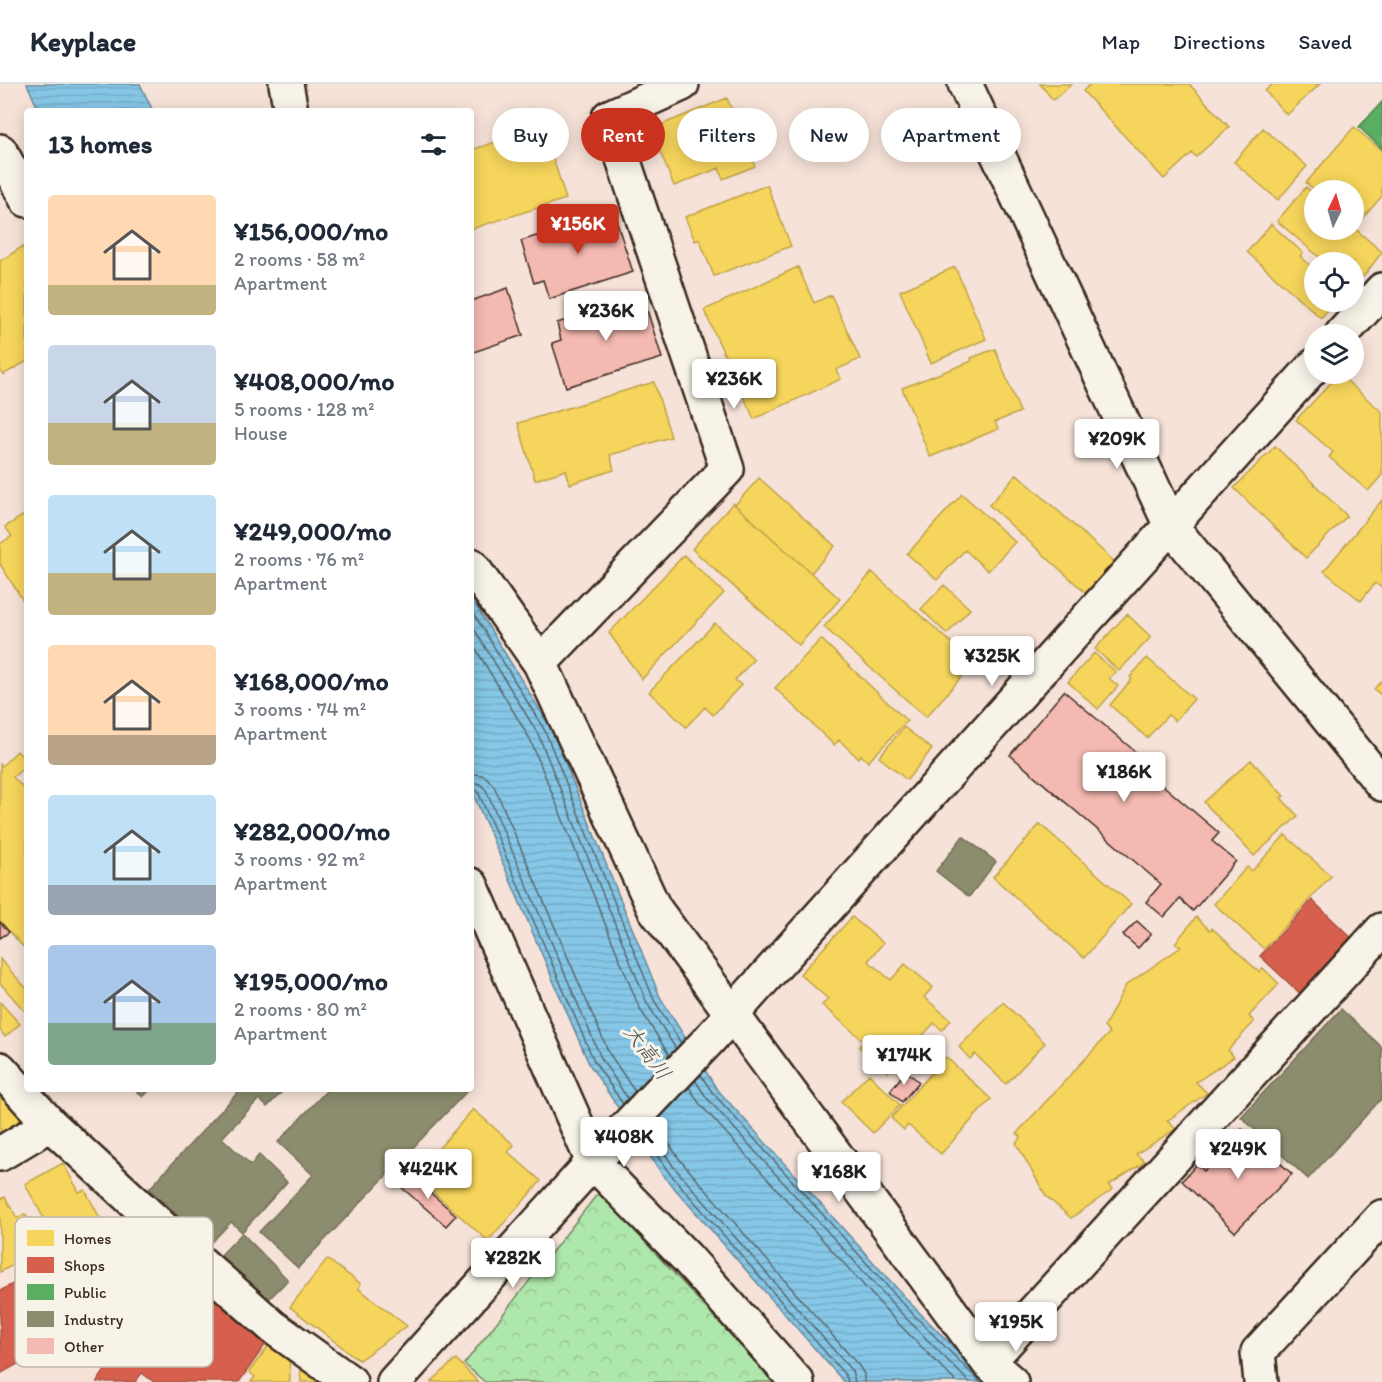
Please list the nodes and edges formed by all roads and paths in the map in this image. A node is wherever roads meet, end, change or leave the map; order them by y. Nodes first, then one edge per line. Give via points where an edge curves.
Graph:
1 (286, 84) edge
2 (682, 84) edge
3 (965, 84) edge
4 (290, 108) edge
5 (0, 150) edge
6 (24, 194) edge
7 (1381, 292) edge
8 (1351, 324) edge
9 (1304, 377) edge
10 (1171, 526) junction
11 (474, 569) edge
12 (540, 663) junction
13 (1382, 784) edge
14 (474, 892) edge
15 (1382, 930) edge
16 (732, 1014) junction
17 (0, 1069) edge
18 (50, 1124) junction
19 (0, 1154) edge
20 (593, 1162) junction
21 (151, 1217) edge
22 (1382, 1217) edge
23 (213, 1274) edge
24 (999, 1372) edge
25 (350, 1382) edge
26 (394, 1382) edge
27 (797, 1382) edge
28 (1261, 1382) edge

1 - 4 street
2 - 12 street via 609,117 727,469
3 - 10 street
5 - 6 street
7 - 8 street
9 - 10 street
10 - 13 street
10 - 16 street
11 - 12 street
12 - 16 street via 654,908
14 - 20 street
15 - 24 street
16 - 20 street
16 - 24 street
17 - 18 street
18 - 19 street
18 - 21 street
20 - 26 street
20 - 27 street via 686,1257
22 - 28 street via 1258,1352
23 - 25 street via 273,1327

